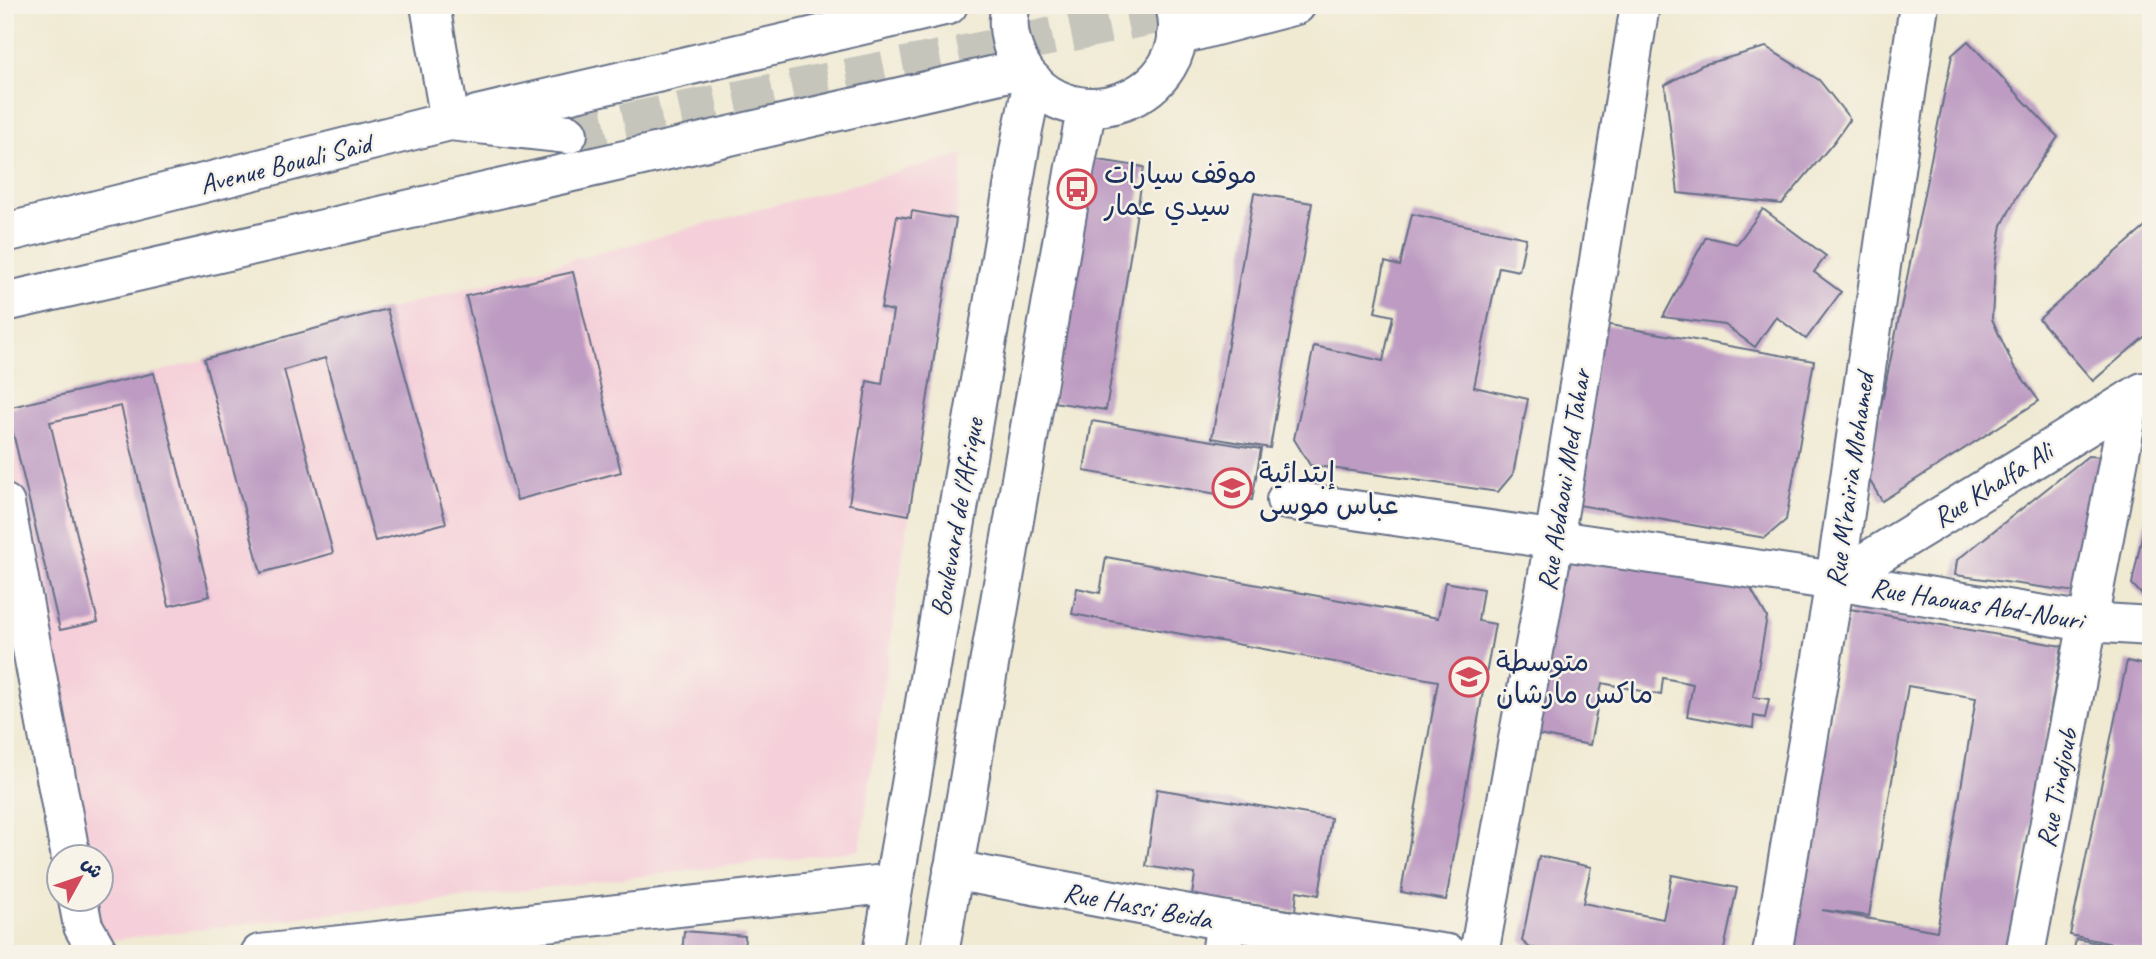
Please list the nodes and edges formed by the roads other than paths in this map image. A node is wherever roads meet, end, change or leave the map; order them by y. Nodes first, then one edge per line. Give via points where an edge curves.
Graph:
1 (430, 5) edge
2 (948, 5) edge
3 (1011, 5) edge
4 (1296, 5) edge
5 (1640, 5) edge
6 (1919, 5) edge
7 (1176, 21) edge
8 (1027, 75) junction
9 (1087, 107) junction
10 (450, 121) junction
11 (476, 194) junction
12 (5, 233) edge
13 (5, 302) edge
14 (2141, 394) edge
15 (1286, 500) dead end
16 (5, 505) edge
17 (1554, 541) junction
18 (1835, 581) junction
19 (2087, 622) junction
20 (2151, 626) edge
21 (68, 844) edge
22 (953, 870) junction
23 (894, 883) junction
24 (81, 914) edge
25 (1223, 937) edge
26 (99, 954) edge
27 (260, 954) edge
28 (882, 954) edge
29 (939, 954) edge
30 (1448, 954) edge
31 (1479, 954) edge
32 (1772, 954) edge
33 (2025, 954) edge

1 - 10 street
2 - 10 street
3 - 8 street via 1013,50
4 - 7 street
5 - 17 street, Rue Abdaoui Med Tahar
6 - 18 street, Rue M'rairia Mohamed
7 - 9 street via 1171,56 1146,89 1128,100
8 - 9 street via 1048,94
8 - 11 street
8 - 23 street, Boulevard de l'Afrique via 1023,129
9 - 22 street, Boulevard de l'Afrique
10 - 11 street, Avenue Bouali Said via 568,134
10 - 12 street, Avenue Bouali Said
11 - 13 street
14 - 18 street, Rue Khalfa Ali
14 - 19 street, Rue Tindjoub
15 - 17 street, Rue Haouas Abd-Nouri
16 - 21 street
17 - 18 street, Rue Haouas Abd-Nouri
17 - 31 street, Rue Abdaoui Med Tahar
18 - 19 street, Rue Haouas Abd-Nouri
18 - 32 street, Rue M'rairia Mohamed
19 - 20 street, Rue Haouas Abd-Nouri
19 - 33 street, Rue Tindjoub
22 - 25 street, Rue Hassi Beida
22 - 29 street, Boulevard de l'Afrique
23 - 27 street
23 - 28 street, Boulevard de l'Afrique
24 - 26 street
25 - 30 street, Rue Hassi Beida

